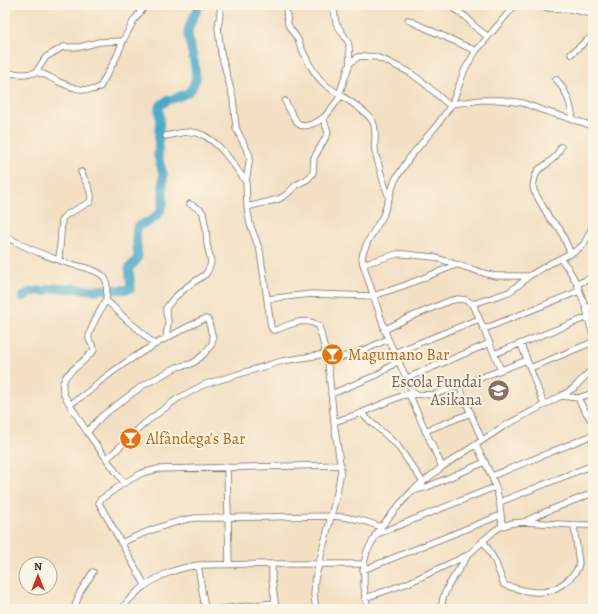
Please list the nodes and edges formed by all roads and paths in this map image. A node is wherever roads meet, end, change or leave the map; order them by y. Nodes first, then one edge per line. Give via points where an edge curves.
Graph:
1 (143, 5) edge
2 (221, 5) edge
3 (333, 5) edge
4 (448, 5) edge
5 (515, 5) edge
6 (541, 5) edge
7 (592, 5) edge
8 (286, 6) edge
9 (593, 10) edge
10 (593, 14) edge
11 (408, 20) dead end
12 (487, 36) junction
13 (593, 36) edge
14 (123, 41) junction
15 (476, 51) junction
16 (571, 54) dead end
17 (350, 63) junction
18 (5, 72) edge
19 (36, 72) junction
20 (556, 79) dead end
21 (340, 95) junction
22 (284, 101) dead end
23 (451, 105) junction
24 (323, 118) junction
25 (574, 120) junction
26 (593, 126) edge
27 (166, 136) dead end
28 (561, 146) dead end
29 (82, 172) dead end
30 (246, 182) junction
31 (389, 197) junction
32 (190, 204) dead end
33 (247, 207) junction
34 (593, 225) edge
35 (591, 235) edge
36 (5, 236) edge
37 (571, 254) junction
38 (561, 259) junction
39 (59, 260) junction
40 (363, 264) junction
41 (456, 264) junction
42 (529, 276) junction
43 (593, 277) edge
44 (577, 284) junction
45 (579, 291) junction
46 (373, 296) junction
47 (267, 299) junction
48 (106, 300) junction
49 (473, 304) junction
50 (593, 306) edge
51 (586, 308) junction
52 (588, 317) junction
53 (479, 318) junction
54 (484, 329) junction
55 (384, 330) junction
56 (593, 337) edge
57 (166, 338) junction
58 (388, 340) junction
59 (593, 342) edge
60 (490, 343) junction
61 (154, 344) junction
62 (521, 344) junction
63 (394, 353) junction
64 (326, 354) junction
65 (494, 354) junction
66 (527, 360) junction
67 (398, 361) junction
68 (328, 362) junction
69 (530, 368) junction
70 (593, 368) edge
71 (500, 370) junction
72 (407, 378) junction
73 (459, 386) junction
74 (593, 393) edge
75 (331, 394) junction
76 (411, 394) junction
77 (561, 396) junction
78 (578, 398) junction
79 (71, 404) junction
80 (544, 405) junction
81 (361, 413) junction
82 (471, 413) junction
83 (334, 422) junction
84 (593, 423) edge
85 (426, 431) junction
86 (87, 432) junction
87 (593, 435) edge
88 (482, 440) junction
89 (476, 445) junction
90 (106, 459) junction
91 (485, 462) junction
92 (341, 465) junction
93 (593, 465) edge
94 (227, 467) junction
95 (442, 467) junction
96 (492, 476) junction
97 (423, 482) junction
98 (124, 483) junction
99 (495, 486) junction
100 (413, 490) junction
101 (593, 493) edge
102 (500, 502) junction
103 (500, 514) junction
104 (331, 516) junction
105 (228, 517) junction
106 (524, 522) junction
107 (574, 525) junction
108 (593, 525) edge
109 (502, 526) junction
110 (381, 527) junction
111 (375, 535) junction
112 (483, 540) junction
113 (121, 543) junction
114 (468, 555) junction
115 (229, 564) junction
116 (272, 564) junction
117 (318, 564) junction
118 (198, 565) junction
119 (363, 567) junction
120 (94, 572) dead end
121 (145, 585) junction
122 (365, 598) junction
123 (276, 606) edge
124 (74, 609) edge
125 (122, 609) edge
126 (205, 609) edge
127 (221, 609) edge
128 (316, 609) edge
129 (369, 609) edge
130 (441, 609) edge

1 - 14 street
2 - 30 street via 218,28 221,53 234,98 236,128 250,156
3 - 17 street via 336,23 348,42
4 - 12 street
5 - 12 street
6 - 10 street
7 - 9 street
8 - 21 street via 290,29 315,74
11 - 15 street
12 - 15 street
13 - 16 street
14 - 19 street via 63,47 46,57
14 - 19 street via 98,88 81,89
15 - 23 street via 465,69
17 - 21 street
17 - 23 street via 364,56 386,61 409,72
18 - 19 street
20 - 25 street via 569,100
21 - 24 street
21 - 31 street via 360,109 372,122 375,130 375,151
22 - 24 street via 300,125 311,125
23 - 25 street via 481,100 502,100 523,103
23 - 31 street via 410,157 395,180
24 - 33 street via 328,132 314,158 311,177 296,185 284,197
25 - 26 street
27 - 30 street via 192,132 211,139 226,154
28 - 37 street via 556,156 538,170 533,186 550,219 560,229
29 - 39 street via 92,200 62,219
30 - 33 street
31 - 40 street via 383,216 363,253
32 - 57 street via 203,213 211,262 206,274 188,286 166,308
33 - 47 street via 260,251
34 - 35 street
35 - 37 street
36 - 39 street
37 - 38 street
38 - 42 street
38 - 44 street
39 - 48 street via 93,270 104,277
40 - 41 street via 397,254 433,257
40 - 46 street
41 - 42 street via 492,275
41 - 46 street
42 - 49 street via 509,292
43 - 44 street
44 - 45 street
45 - 51 street
45 - 54 street
46 - 47 street via 311,294
46 - 55 street
47 - 64 street via 273,330 306,321 316,324 319,326
48 - 61 street
48 - 79 street via 89,336 94,350 66,376 63,383 64,395
49 - 53 street
49 - 55 street via 466,300 449,301
50 - 51 street
51 - 52 street
52 - 56 street
52 - 62 street
53 - 54 street
53 - 63 street
54 - 60 street
55 - 58 street
57 - 61 street
57 - 86 street via 206,318 214,338 212,344 196,361 178,367 142,386 102,416
58 - 63 street
58 - 68 street
59 - 69 street
60 - 65 street
60 - 72 street
61 - 79 street via 102,379
62 - 65 street
62 - 66 street
63 - 67 street
64 - 68 street
64 - 90 street via 282,361 203,384 177,399 145,423
65 - 71 street
66 - 69 street
66 - 71 street
67 - 72 street
67 - 75 street via 377,375
68 - 75 street
69 - 80 street
70 - 77 street via 574,388
71 - 73 street
72 - 76 street
73 - 76 street via 434,395
73 - 82 street
74 - 78 street
75 - 83 street
76 - 81 street
76 - 85 street
77 - 78 street
77 - 80 street
78 - 84 street
79 - 86 street
80 - 88 street
81 - 83 street
81 - 97 street via 397,445
82 - 85 street
82 - 88 street
83 - 92 street
85 - 95 street
86 - 90 street
87 - 96 street
88 - 89 street
89 - 91 street
89 - 95 street
90 - 98 street
91 - 96 street
91 - 100 street via 427,487
92 - 94 street
92 - 104 street
93 - 102 street
94 - 98 street via 158,469 142,473
94 - 105 street
95 - 97 street
96 - 99 street
97 - 100 street
98 - 113 street via 99,503
99 - 102 street
99 - 111 street
100 - 110 street
101 - 106 street
102 - 103 street
103 - 109 street
103 - 119 street
104 - 105 street
104 - 110 street via 353,518
104 - 117 street
105 - 113 street via 181,520
105 - 115 street
106 - 107 street
106 - 109 street
107 - 108 street
107 - 112 street via 578,568 563,584 548,591 536,592 504,585
109 - 112 street
110 - 111 street
111 - 119 street
112 - 114 street
113 - 121 street
114 - 122 street via 408,583
114 - 130 street via 448,586
115 - 116 street
115 - 118 street
116 - 117 street
116 - 123 street
117 - 119 street
117 - 128 street via 314,590
118 - 121 street via 161,575
118 - 126 street
119 - 122 street
120 - 124 street via 80,592
121 - 125 street
122 - 129 street
123 - 127 street

